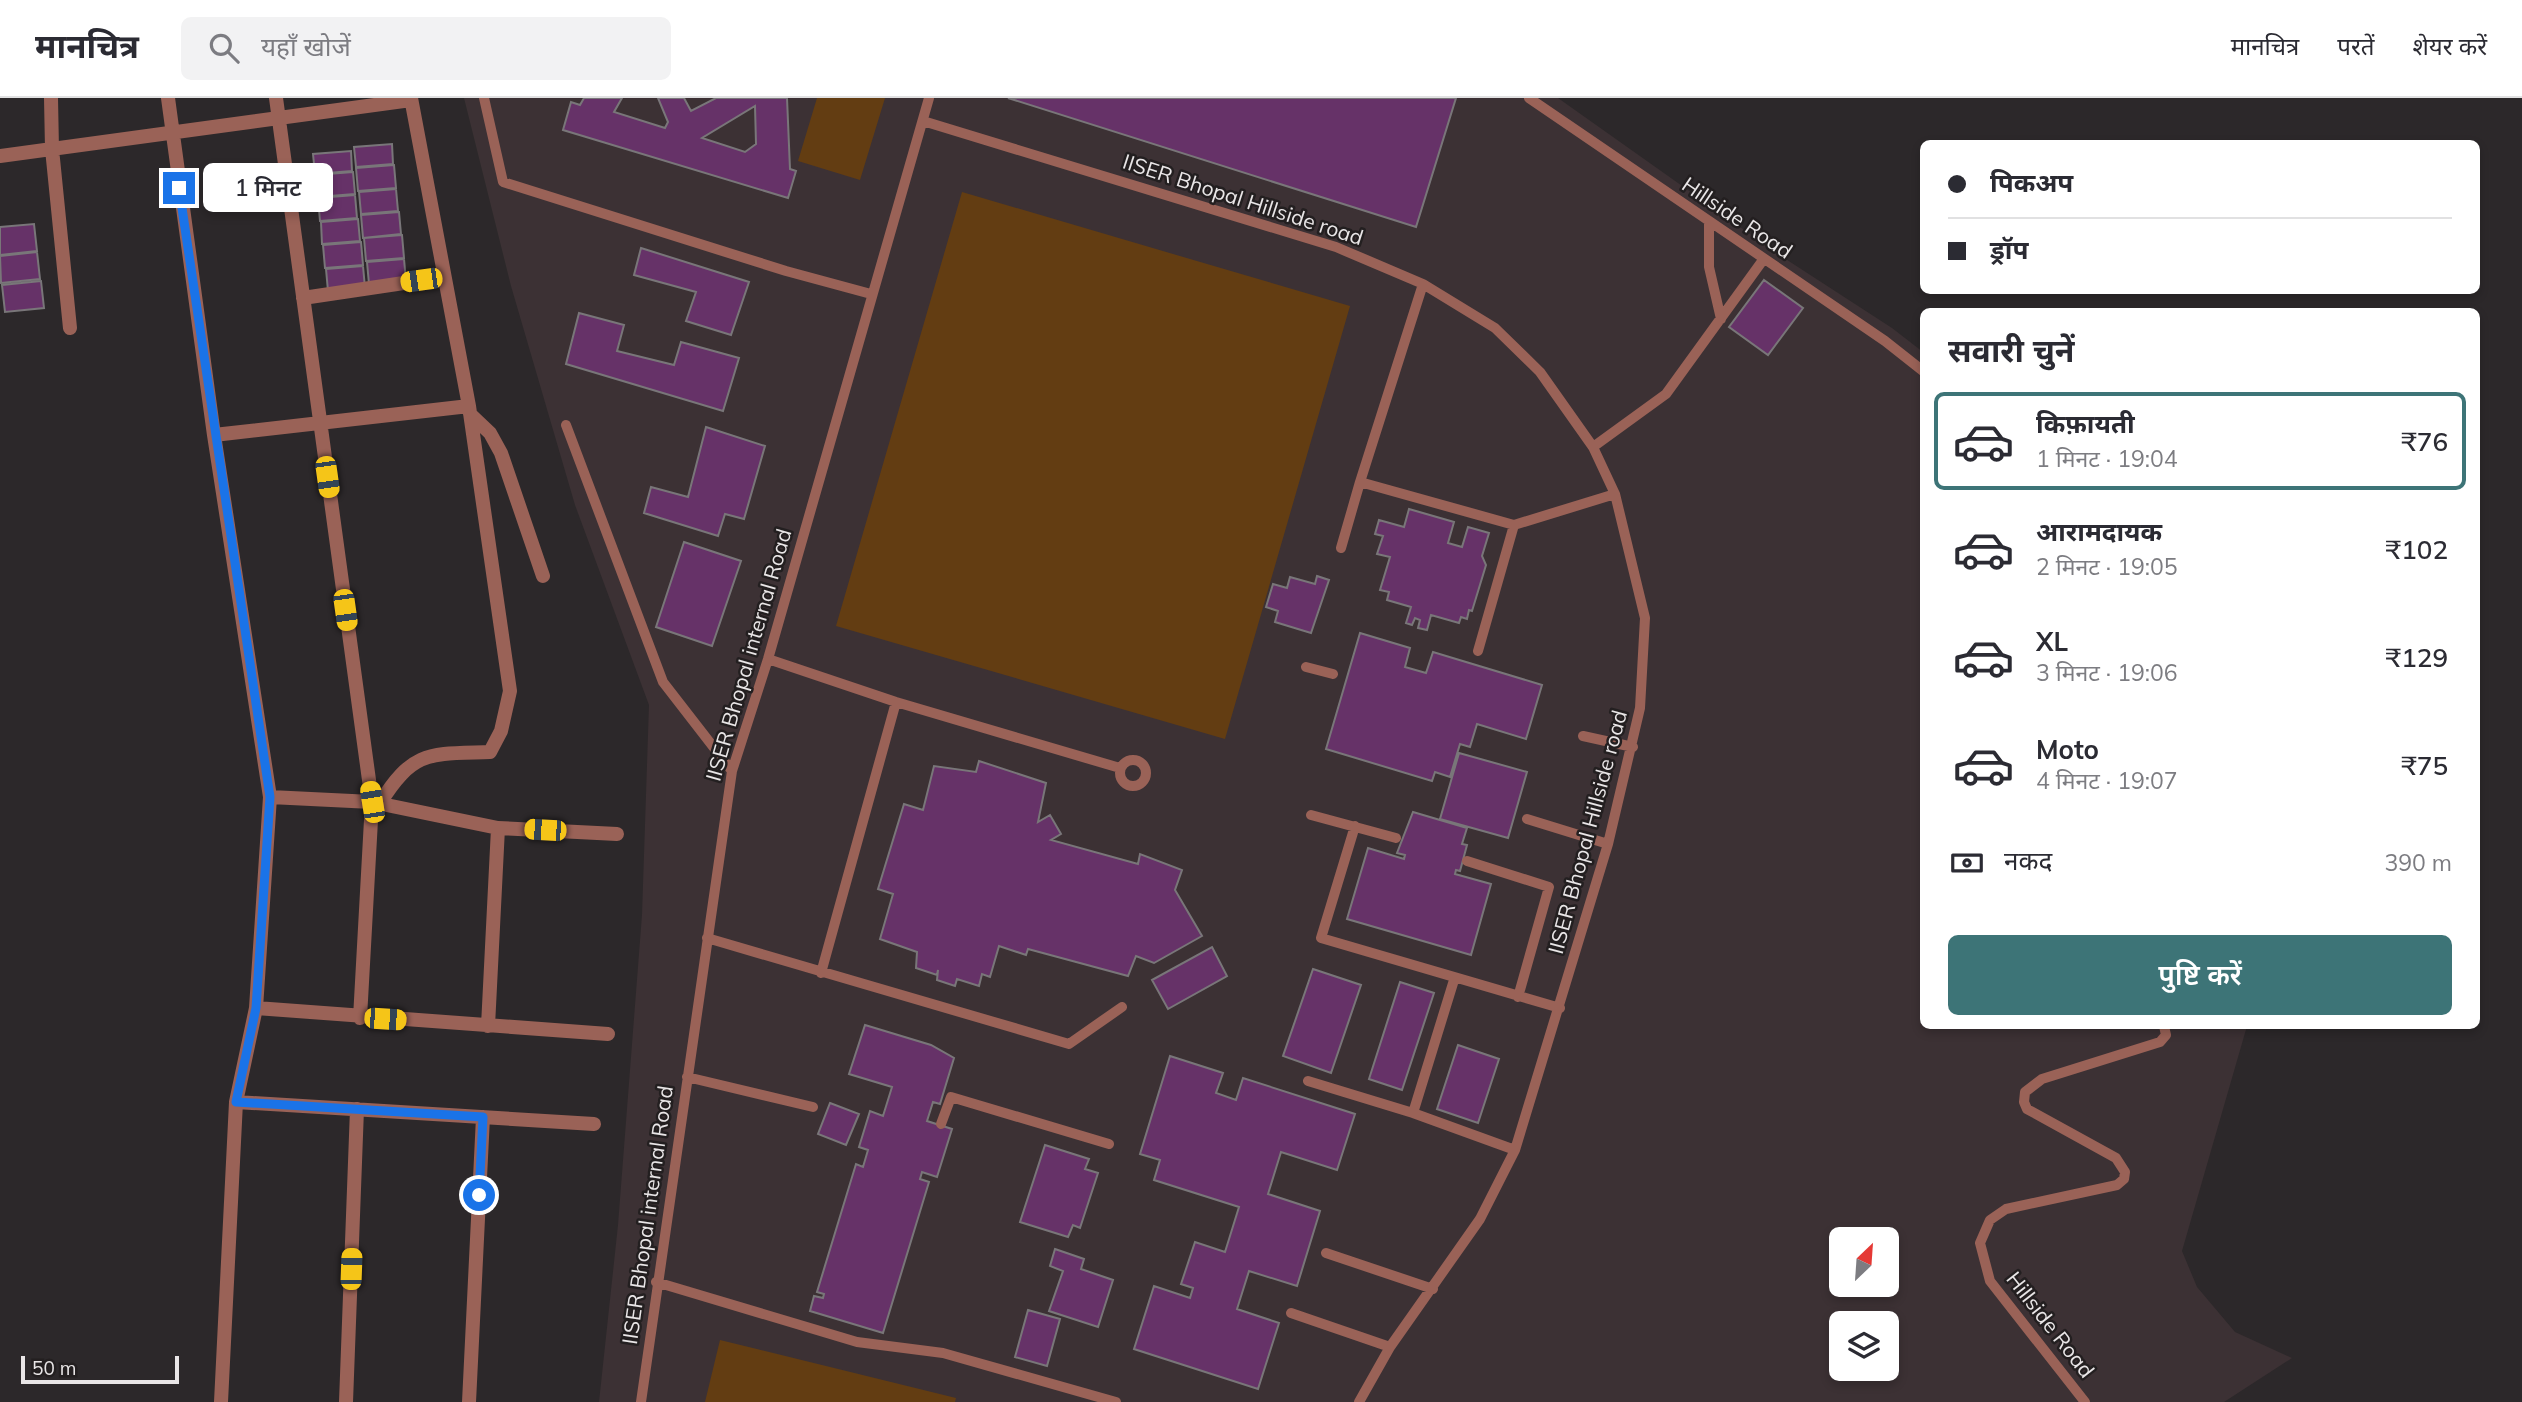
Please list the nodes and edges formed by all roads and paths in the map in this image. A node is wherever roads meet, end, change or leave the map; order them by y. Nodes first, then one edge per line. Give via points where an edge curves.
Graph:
1 (51, 98) edge
2 (168, 98) edge
3 (276, 98) edge
4 (484, 98) edge
5 (929, 98) edge
6 (1529, 98) edge
7 (411, 99) edge
8 (278, 118) junction
9 (923, 121) junction
10 (171, 132) junction
11 (52, 149) junction
12 (0, 156) edge
13 (1709, 223) junction
14 (1763, 260) junction
15 (444, 277) junction
16 (1423, 284) junction
17 (871, 294) junction
18 (303, 298) junction
19 (1721, 319) junction
20 (70, 328) dead end
21 (1920, 369) edge
22 (470, 410) junction
23 (319, 423) junction
24 (566, 425) dead end
25 (214, 435) junction
26 (1593, 447) junction
27 (1360, 482) junction
28 (1615, 494) junction
29 (1514, 525) junction
30 (1341, 548) dead end
31 (543, 576) dead end
32 (1478, 651) dead end
33 (768, 659) junction
34 (1306, 667) dead end
35 (1333, 674) dead end
36 (896, 702) junction
37 (1583, 736) dead end
38 (1633, 747) junction
39 (1120, 768) dead end
40 (733, 771) junction
41 (270, 797) junction
42 (376, 802) junction
43 (1311, 815) dead end
44 (1527, 819) dead end
45 (1355, 827) junction
46 (498, 828) junction
47 (617, 834) dead end
48 (1396, 838) dead end
49 (1608, 844) junction
50 (1467, 861) dead end
51 (707, 938) junction
52 (821, 973) junction
53 (1454, 980) junction
54 (1518, 997) junction
55 (1122, 1007) dead end
56 (256, 1008) junction
57 (1560, 1009) junction
58 (360, 1018) junction
59 (488, 1026) junction
60 (2165, 1029) edge
61 (608, 1034) dead end
62 (687, 1077) junction
63 (1308, 1081) dead end
64 (236, 1102) junction
65 (813, 1107) dead end
66 (357, 1109) junction
67 (1413, 1113) junction
68 (483, 1117) junction
69 (594, 1124) dead end
70 (941, 1124) dead end
71 (1109, 1144) dead end
72 (1515, 1150) junction
73 (1326, 1253) dead end
74 (656, 1282) junction
75 (1433, 1289) junction
76 (1291, 1313) dead end
77 (1390, 1347) junction
78 (221, 1402) edge
79 (346, 1402) edge
80 (469, 1402) edge
81 (641, 1402) edge
82 (1116, 1402) edge
83 (1359, 1402) edge
84 (2085, 1402) edge

1 - 11 street
2 - 10 street
3 - 8 street
4 - 17 lane via 503,182
5 - 9 lane, IISER Bhopal internal Road
6 - 13 lane, Hillside Road
7 - 8 street
7 - 15 street
8 - 10 street
8 - 18 street
9 - 16 lane, IISER Bhopal Hillside road via 1336,247
9 - 17 lane, IISER Bhopal internal Road
10 - 11 street
10 - 25 street
11 - 12 street
11 - 20 street
13 - 14 lane, Hillside Road
13 - 19 lane via 1709,267
14 - 19 lane
14 - 21 lane, Hillside Road
15 - 18 street
15 - 22 street
16 - 26 lane, IISER Bhopal Hillside road via 1495,328 1540,372
16 - 27 lane
17 - 33 lane, IISER Bhopal internal Road
18 - 23 street
19 - 26 lane via 1666,394
22 - 23 street
22 - 31 street via 501,453
22 - 42 street via 510,691 507,712 490,752 436,753 422,758 397,775
23 - 25 street
23 - 42 street
24 - 40 lane via 663,682
25 - 41 street
26 - 28 lane, IISER Bhopal Hillside road
27 - 29 lane
27 - 30 lane
28 - 29 lane
28 - 38 lane, IISER Bhopal Hillside road via 1645,618
29 - 32 lane
33 - 36 lane
33 - 40 lane, IISER Bhopal internal Road
34 - 35 lane
36 - 39 lane
36 - 52 lane
37 - 38 lane
38 - 49 lane, IISER Bhopal Hillside road
40 - 51 lane, IISER Bhopal internal Road
41 - 42 street
41 - 56 street
42 - 46 street
42 - 58 street
43 - 45 lane
44 - 49 lane
45 - 48 lane
45 - 53 lane via 1321,938
46 - 47 street
46 - 59 street
49 - 57 lane, IISER Bhopal Hillside road
50 - 54 lane via 1549,887
51 - 52 lane
51 - 62 lane, IISER Bhopal internal Road
52 - 55 lane via 1069,1044
53 - 54 lane
53 - 67 lane
54 - 57 lane
56 - 58 street
56 - 64 street
57 - 72 lane, IISER Bhopal Hillside road
58 - 59 street
59 - 61 street
60 - 84 lane, Hillside Road via 2160,1042 2042,1079 2025,1092 2027,1108 2116,1158 2124,1179 2117,1185 2006,1209 1990,1220 1980,1242 1990,1281
62 - 65 lane
62 - 74 lane, IISER Bhopal internal Road
63 - 67 lane
64 - 66 street
64 - 78 street
66 - 68 street
66 - 79 street
67 - 72 lane
68 - 69 street
68 - 80 street
70 - 71 lane via 951,1097
72 - 75 lane, IISER Bhopal Hillside road via 1480,1219
73 - 75 lane
74 - 81 lane, IISER Bhopal internal Road
74 - 82 lane via 857,1342 943,1353
75 - 77 lane, IISER Bhopal Hillside road
76 - 77 lane
77 - 83 lane, IISER Bhopal Hillside road

